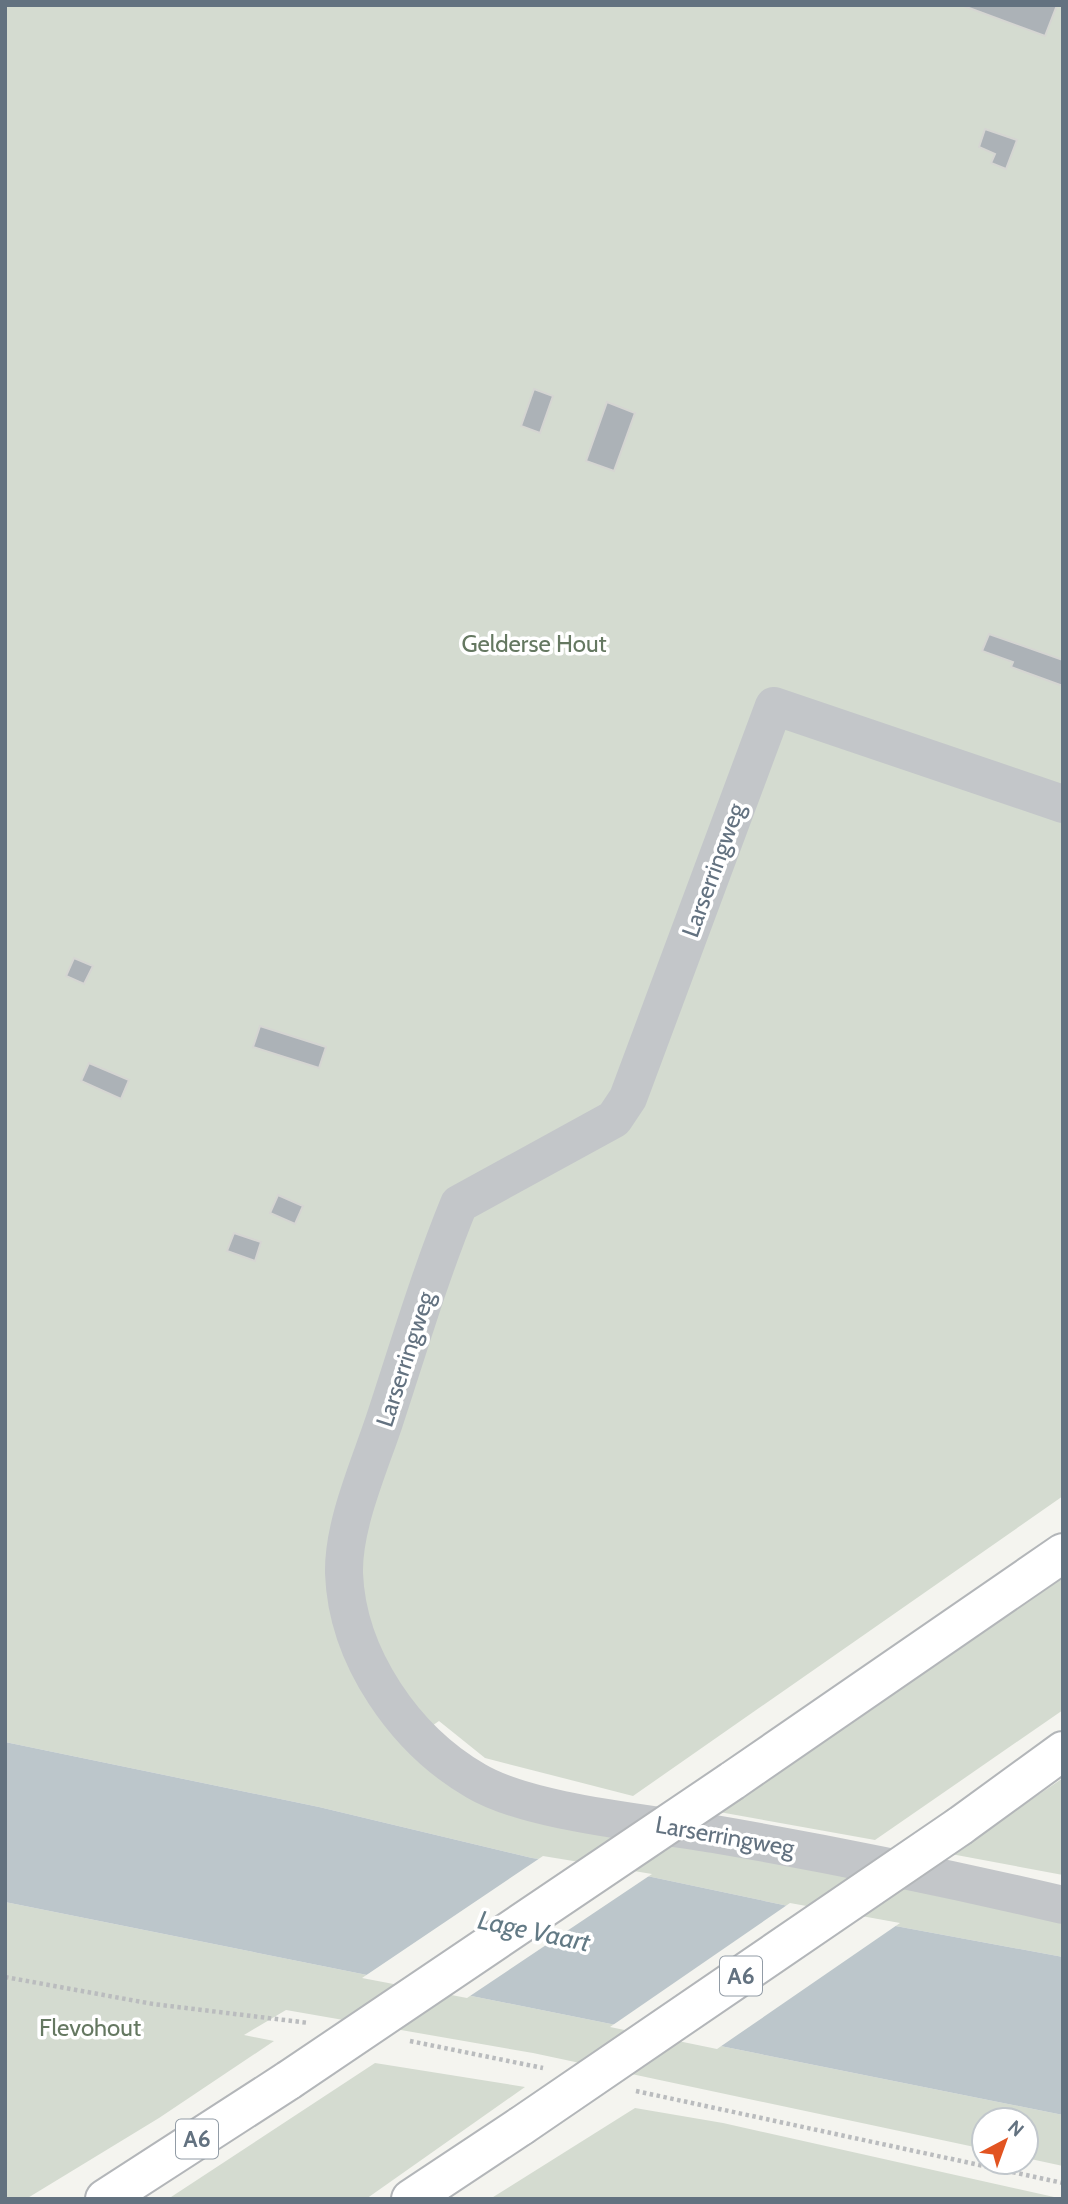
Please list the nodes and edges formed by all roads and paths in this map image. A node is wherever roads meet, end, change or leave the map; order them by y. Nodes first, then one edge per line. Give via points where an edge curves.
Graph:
1 (1060, 793) edge
2 (1063, 1553) edge
3 (1063, 1751) edge
4 (1063, 1905) edge
5 (105, 2199) edge
6 (411, 2199) edge

1 - 4 street, Larserringweg via 774,706 628,1098 614,1119 459,1204 354,1512 344,1570 347,1602 363,1653 390,1703 434,1750 478,1782 539,1804 773,1844
2 - 5 highway, A6, bridge via 289,2080
3 - 6 highway, A6, bridge

